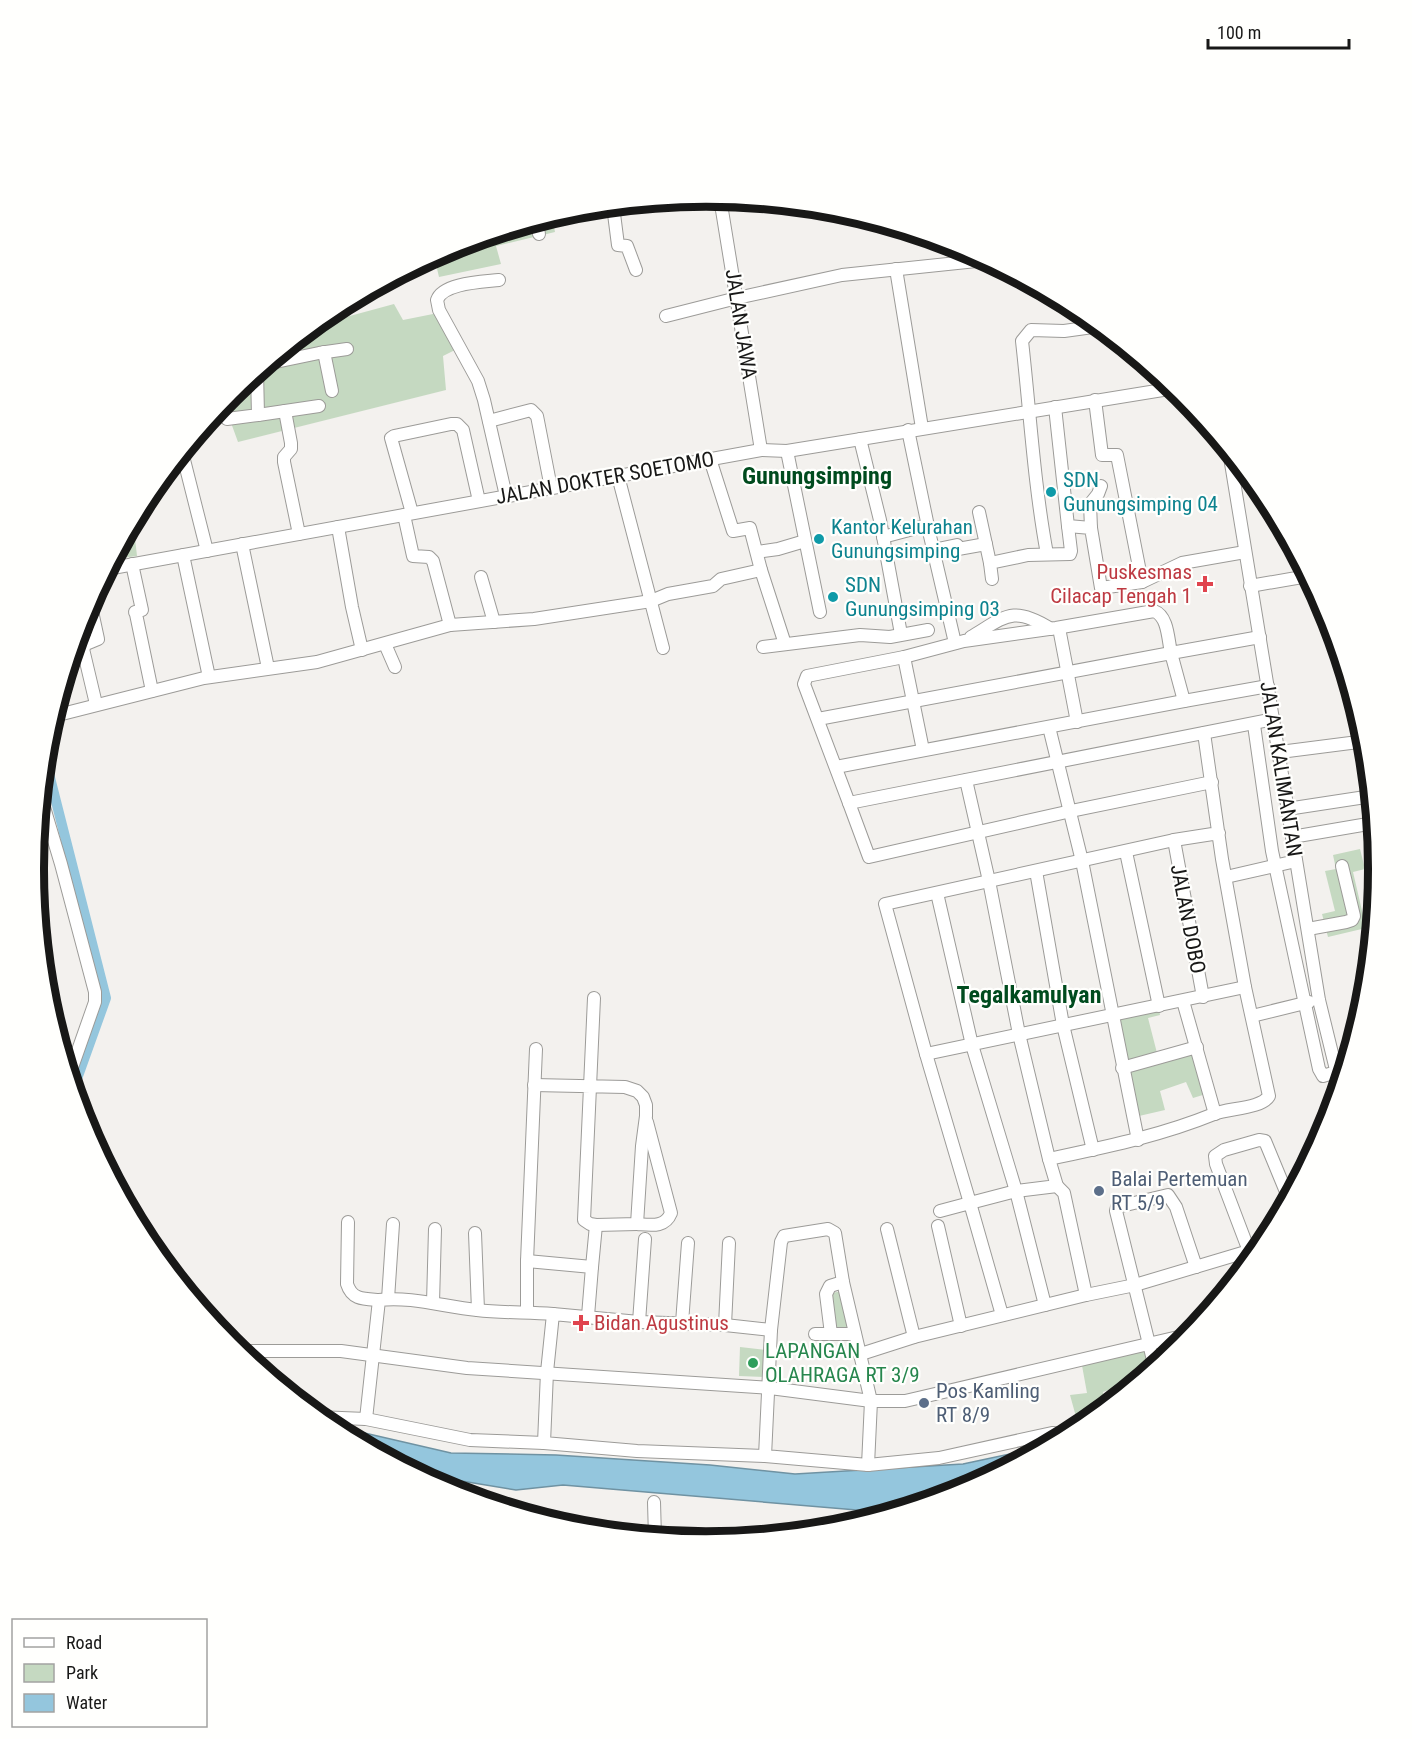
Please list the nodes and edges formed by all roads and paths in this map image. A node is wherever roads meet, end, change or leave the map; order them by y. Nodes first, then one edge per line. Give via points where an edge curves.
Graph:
1 (721, 207) edge
2 (614, 214) edge
3 (970, 262) edge
4 (896, 269) junction
5 (636, 270) dead end
6 (499, 280) dead end
7 (736, 298) junction
8 (666, 316) dead end
9 (1086, 328) edge
10 (347, 349) dead end
11 (324, 352) junction
12 (282, 361) edge
13 (257, 382) edge
14 (1163, 390) edge
15 (332, 391) dead end
16 (1095, 400) junction
17 (319, 406) dead end
18 (1055, 407) junction
19 (1031, 410) junction
20 (285, 411) junction
21 (258, 415) junction
22 (227, 418) dead end
23 (489, 421) junction
24 (922, 428) junction
25 (908, 430) junction
26 (860, 438) junction
27 (761, 450) junction
28 (787, 451) junction
29 (710, 459) junction
30 (184, 461) edge
31 (1231, 465) edge
32 (618, 476) junction
33 (1101, 486) dead end
34 (551, 488) junction
35 (506, 496) junction
36 (479, 501) junction
37 (979, 512) dead end
38 (408, 514) junction
39 (928, 525) junction
40 (1068, 526) junction
41 (338, 527) junction
42 (1091, 528) junction
43 (299, 534) junction
44 (883, 537) junction
45 (805, 541) junction
46 (242, 544) junction
47 (986, 544) junction
48 (207, 550) junction
49 (933, 550) junction
50 (757, 552) junction
51 (1245, 552) junction
52 (1047, 554) junction
53 (183, 555) junction
54 (132, 564) junction
55 (990, 564) junction
56 (117, 566) edge
57 (761, 570) junction
58 (481, 577) dead end
59 (1301, 577) edge
60 (992, 579) dead end
61 (1142, 582) junction
62 (1250, 586) junction
63 (651, 601) junction
64 (820, 612) dead end
65 (93, 618) edge
66 (494, 622) junction
67 (450, 626) junction
68 (1055, 628) junction
69 (927, 630) dead end
70 (902, 634) junction
71 (1256, 638) junction
72 (960, 642) junction
73 (385, 644) junction
74 (785, 644) junction
75 (763, 647) dead end
76 (663, 648) dead end
77 (362, 650) junction
78 (1171, 653) junction
79 (904, 657) junction
80 (395, 667) dead end
81 (268, 668) junction
82 (1067, 672) junction
83 (209, 677) junction
84 (1262, 687) junction
85 (152, 691) junction
86 (914, 701) junction
87 (1184, 701) junction
88 (96, 705) junction
89 (62, 714) edge
90 (818, 719) junction
91 (1077, 722) junction
92 (1265, 722) junction
93 (1049, 727) junction
94 (1204, 733) junction
95 (1356, 742) edge
96 (923, 750) junction
97 (1280, 752) junction
98 (1058, 762) junction
99 (836, 767) junction
100 (966, 780) junction
101 (1212, 782) junction
102 (1364, 797) edge
103 (849, 803) junction
104 (1287, 809) junction
105 (1071, 811) junction
106 (46, 812) edge
107 (1367, 824) edge
108 (978, 832) junction
109 (1219, 833) junction
110 (1292, 837) junction
111 (1174, 840) junction
112 (1126, 852) junction
113 (1082, 861) junction
114 (1287, 863) junction
115 (1342, 866) dead end
116 (1036, 871) junction
117 (1226, 877) junction
118 (989, 881) junction
119 (937, 893) junction
120 (1308, 929) junction
121 (1245, 987) junction
122 (1203, 997) junction
123 (594, 998) dead end
124 (1183, 1001) junction
125 (1313, 1001) junction
126 (1159, 1006) junction
127 (1111, 1015) junction
128 (1252, 1016) junction
129 (1063, 1025) junction
130 (1018, 1034) junction
131 (972, 1044) junction
132 (1197, 1047) junction
133 (536, 1049) dead end
134 (926, 1054) junction
135 (73, 1064) edge
136 (1122, 1068) junction
137 (1334, 1078) edge
138 (534, 1085) junction
139 (591, 1086) junction
140 (1268, 1099) junction
141 (1271, 1112) dead end
142 (1215, 1114) junction
143 (646, 1116) junction
144 (1138, 1140) junction
145 (1093, 1150) junction
146 (1049, 1158) junction
147 (1057, 1186) junction
148 (1016, 1191) junction
149 (1286, 1191) edge
150 (970, 1203) junction
151 (940, 1210) dead end
152 (348, 1222) dead end
153 (393, 1224) dead end
154 (637, 1224) junction
155 (596, 1225) junction
156 (938, 1226) dead end
157 (435, 1229) dead end
158 (887, 1229) dead end
159 (475, 1233) dead end
160 (645, 1239) dead end
161 (688, 1243) dead end
162 (729, 1244) dead end
163 (1249, 1249) edge
164 (1247, 1252) edge
165 (527, 1261) junction
166 (591, 1267) junction
167 (1196, 1267) junction
168 (843, 1282) junction
169 (1135, 1285) junction
170 (1086, 1295) junction
171 (383, 1300) junction
172 (433, 1303) junction
173 (1045, 1305) junction
174 (478, 1311) junction
175 (527, 1312) junction
176 (553, 1314) junction
177 (1002, 1315) junction
178 (588, 1316) junction
179 (639, 1322) junction
180 (682, 1323) junction
181 (725, 1325) junction
182 (961, 1326) junction
183 (771, 1330) junction
184 (815, 1334) dead end
185 (831, 1334) junction
186 (855, 1334) junction
187 (914, 1337) junction
188 (1172, 1340) edge
189 (1150, 1344) junction
190 (251, 1351) edge
191 (861, 1354) junction
192 (373, 1355) junction
193 (1153, 1358) edge
194 (548, 1372) junction
195 (770, 1388) junction
196 (872, 1401) junction
197 (335, 1418) edge
198 (366, 1419) junction
199 (1054, 1432) edge
200 (544, 1443) junction
201 (765, 1456) junction
202 (868, 1465) junction
203 (654, 1502) dead end
204 (655, 1530) edge

1 - 7 street, JALAN JAWA
2 - 5 street via 618,245 627,246
3 - 4 street
4 - 7 street via 842,275
4 - 24 street
6 - 23 street via 452,287 437,300 477,381
7 - 8 street
7 - 27 street, JALAN JAWA
9 - 19 street via 1036,329 1025,336 1022,341
10 - 11 street
11 - 12 street
11 - 15 street
13 - 21 street
14 - 16 street, JALAN DOKTER SOETOMO
16 - 18 street, JALAN DOKTER SOETOMO
16 - 61 street via 1103,456 1118,455
17 - 20 street
18 - 19 street, JALAN DOKTER SOETOMO
18 - 40 street
19 - 24 street, JALAN DOKTER SOETOMO
19 - 52 street
20 - 21 street
20 - 43 street via 291,448 284,462
21 - 22 street
23 - 34 street via 534,412
23 - 35 street
24 - 25 street, JALAN DOKTER SOETOMO
25 - 26 street, JALAN DOKTER SOETOMO
25 - 39 street
26 - 28 street, JALAN DOKTER SOETOMO
26 - 44 street
27 - 28 street, JALAN DOKTER SOETOMO
27 - 29 street, JALAN DOKTER SOETOMO
28 - 45 street
29 - 32 street, JALAN DOKTER SOETOMO
29 - 50 street via 733,531 750,528
30 - 48 street
31 - 51 street, JALAN KALIMANTAN
32 - 34 street, JALAN DOKTER SOETOMO
32 - 63 street
33 - 42 street via 1090,504
34 - 35 street, JALAN DOKTER SOETOMO
35 - 36 street, JALAN DOKTER SOETOMO
36 - 38 street, JALAN DOKTER SOETOMO
36 - 38 street via 462,430 451,424 391,438
37 - 47 street
38 - 41 street, JALAN DOKTER SOETOMO
38 - 67 street via 413,556 433,561
39 - 44 street
39 - 49 street
40 - 42 street
40 - 52 street via 1071,553
41 - 43 street, JALAN DOKTER SOETOMO
41 - 77 street
42 - 61 street via 1101,588
43 - 46 street, JALAN DOKTER SOETOMO
44 - 70 street
45 - 50 street
45 - 64 street
46 - 48 street, JALAN DOKTER SOETOMO
46 - 81 street
47 - 49 street
47 - 55 street
48 - 53 street, JALAN DOKTER SOETOMO
49 - 72 street
50 - 57 street
51 - 61 street via 1182,563
51 - 62 street, JALAN KALIMANTAN
52 - 55 street
53 - 54 street, JALAN DOKTER SOETOMO
53 - 83 street
54 - 56 street, JALAN DOKTER SOETOMO
54 - 85 street via 142,610 135,612
55 - 60 street
57 - 63 street
57 - 74 street
58 - 66 street
59 - 62 street
62 - 71 street, JALAN KALIMANTAN
63 - 66 street via 562,620
63 - 76 street
65 - 88 street via 98,639 86,644 83,650
66 - 67 street
67 - 73 street
68 - 72 street
68 - 72 street via 1019,614
68 - 78 street via 1157,611 1164,621
68 - 82 street
69 - 70 street
70 - 74 street
71 - 78 street
71 - 84 street, JALAN KALIMANTAN
72 - 79 street
73 - 77 street
73 - 80 street
74 - 75 street
77 - 81 street via 317,662
78 - 82 street
78 - 87 street
79 - 86 street
79 - 90 street via 807,676 804,684
81 - 83 street
82 - 86 street
82 - 91 street
83 - 85 street
84 - 87 street
84 - 92 street, JALAN KALIMANTAN
85 - 88 street
86 - 90 street
86 - 96 street
87 - 91 street
88 - 89 street
90 - 99 street
91 - 93 street
92 - 94 street
92 - 97 street, JALAN KALIMANTAN
92 - 114 street
93 - 96 street
93 - 98 street
94 - 98 street
94 - 101 street
95 - 97 street
96 - 99 street
97 - 104 street, JALAN KALIMANTAN
98 - 100 street
98 - 105 street
99 - 103 street
100 - 103 street
100 - 108 street
101 - 105 street
101 - 109 street
102 - 104 street
103 - 108 street via 869,857
104 - 110 street, JALAN KALIMANTAN
105 - 108 street
105 - 113 street
106 - 135 street via 95,993
107 - 110 street
108 - 118 street
109 - 111 street
109 - 117 street
110 - 114 street, JALAN KALIMANTAN
111 - 112 street
111 - 122 street, JALAN DOBO
112 - 113 street
112 - 126 street
113 - 116 street
113 - 127 street
114 - 117 street
114 - 120 street, JALAN KALIMANTAN
114 - 125 street
115 - 120 street via 1352,920
116 - 118 street
116 - 129 street
117 - 121 street
118 - 119 street
118 - 130 street
119 - 131 street
119 - 134 street via 885,904
120 - 125 street, JALAN KALIMANTAN
121 - 122 street
121 - 128 street
122 - 124 street
123 - 139 street
124 - 126 street
124 - 132 street
125 - 128 street
125 - 137 street, JALAN KALIMANTAN
126 - 127 street
127 - 129 street
127 - 136 street
128 - 140 street
129 - 130 street
129 - 145 street
130 - 131 street
130 - 146 street
131 - 134 street
131 - 148 street
132 - 136 street
132 - 142 street
133 - 138 street
134 - 150 street
136 - 144 street
138 - 139 street
138 - 165 street
139 - 143 street via 637,1091 644,1097
139 - 155 street via 584,1216 586,1222
140 - 141 street
140 - 142 street
142 - 144 street
143 - 154 street
143 - 154 street via 671,1213 663,1223
144 - 145 street
145 - 146 street
146 - 147 street
147 - 148 street
147 - 170 street via 1064,1193
148 - 150 street
148 - 173 street
149 - 163 street via 1265,1141 1224,1150 1215,1156
150 - 151 street
150 - 177 street
152 - 171 street via 350,1293
153 - 171 street
154 - 155 street
155 - 166 street
156 - 182 street
157 - 172 street
158 - 187 street
159 - 174 street
160 - 179 street
161 - 180 street
162 - 181 street
164 - 167 street
165 - 166 street
165 - 175 street
166 - 178 street
167 - 169 street
167 - 169 street via 1176,1207 1168,1195 1119,1206 1116,1211
168 - 183 street via 834,1230 784,1236
168 - 185 street via 830,1286 826,1294
168 - 186 street
169 - 170 street
169 - 189 street
170 - 173 street
171 - 172 street
171 - 192 street
172 - 174 street
173 - 177 street
174 - 175 street
175 - 176 street
176 - 178 street
176 - 194 street
177 - 182 street
178 - 179 street
179 - 180 street
180 - 181 street
181 - 183 street
182 - 187 street
183 - 195 street
184 - 185 street
185 - 186 street
186 - 191 street
187 - 191 street
188 - 189 street
189 - 193 street
189 - 196 street via 905,1401
190 - 192 street via 327,1350
191 - 196 street
192 - 194 street via 467,1368
192 - 198 street
194 - 195 street
194 - 200 street
195 - 196 street
195 - 201 street
196 - 202 street
197 - 198 street
198 - 200 street via 470,1440
199 - 202 street via 921,1461
200 - 201 street
201 - 202 street
203 - 204 street

